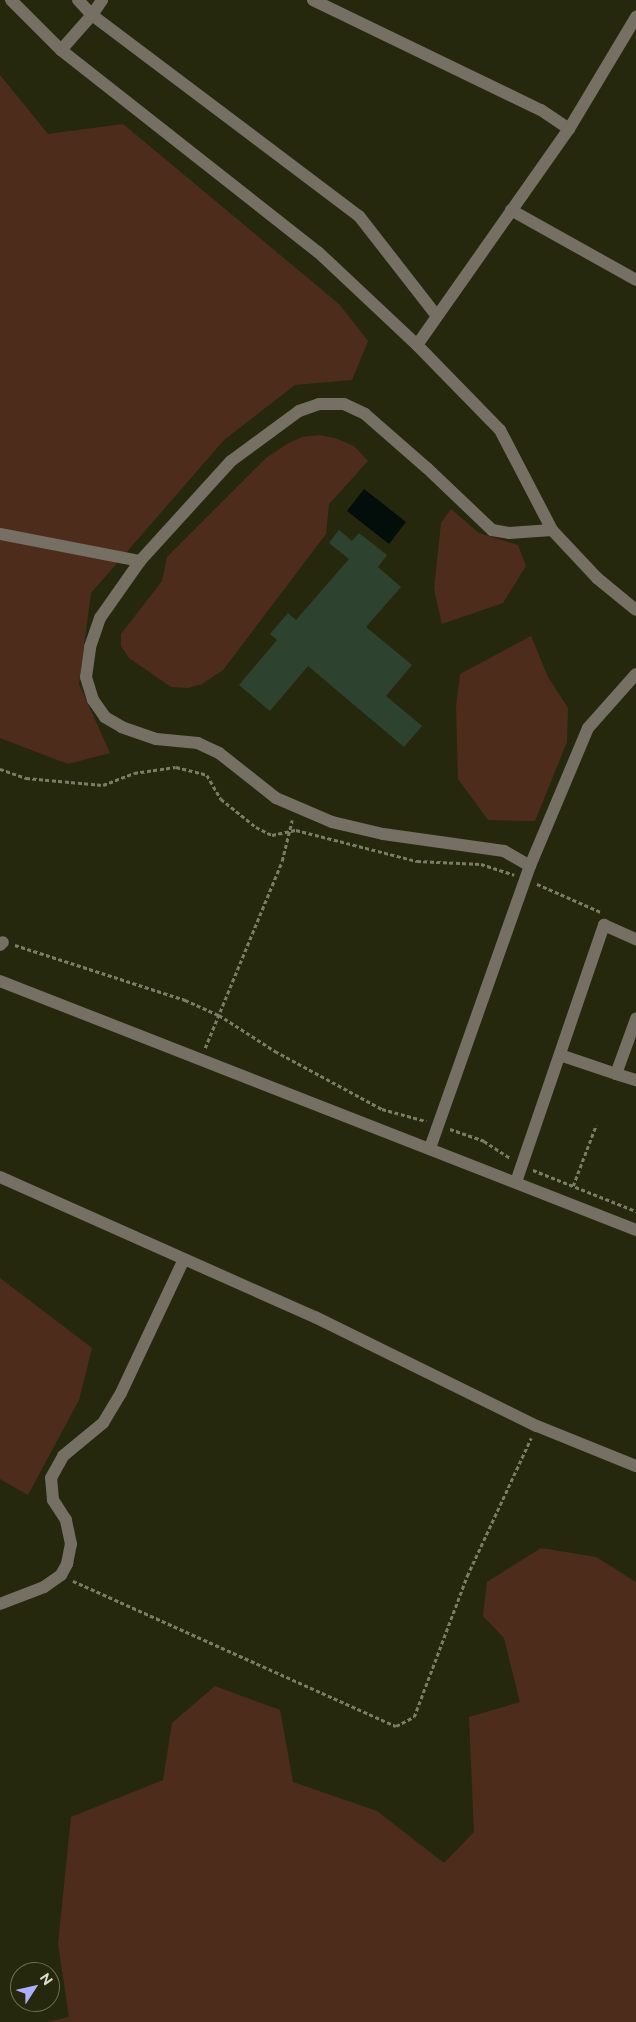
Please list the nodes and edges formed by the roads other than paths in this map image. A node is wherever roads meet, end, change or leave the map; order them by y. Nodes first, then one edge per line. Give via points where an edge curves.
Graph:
1 (11, 0) edge
2 (78, 0) edge
3 (102, 0) edge
4 (313, 0) edge
5 (92, 15) junction
6 (636, 17) edge
7 (61, 50) junction
8 (569, 129) junction
9 (511, 210) junction
10 (636, 280) edge
11 (436, 315) junction
12 (417, 345) junction
13 (552, 530) junction
14 (0, 534) edge
15 (140, 561) junction
16 (636, 610) edge
17 (636, 674) edge
18 (530, 866) junction
19 (636, 938) edge
20 (0, 981) edge
21 (636, 1019) edge
22 (560, 1055) junction
23 (616, 1074) junction
24 (636, 1080) edge
25 (430, 1148) junction
26 (0, 1177) edge
27 (516, 1182) junction
28 (636, 1229) edge
29 (184, 1259) junction
30 (636, 1466) edge
31 (0, 1604) edge

1 - 7 street
2 - 5 street
3 - 5 street
4 - 8 street via 541,110
5 - 7 street
5 - 11 street via 359,216
6 - 8 street
7 - 12 street via 318,252
8 - 9 street
9 - 10 street
9 - 11 street
11 - 12 street
12 - 13 street via 500,430
13 - 15 street via 510,533 492,530 365,414 344,404 319,404 299,412 232,461
13 - 16 street via 597,578
14 - 15 street
15 - 18 street via 100,618 90,647 86,677 93,700 105,717 156,739 198,743 219,753 276,798 332,822 383,834 504,851
17 - 18 street via 588,728
18 - 25 street
19 - 22 street via 604,925
20 - 25 street
21 - 23 street
22 - 23 street
22 - 27 street
23 - 24 street
25 - 27 street
26 - 29 street
27 - 28 street
29 - 30 street via 315,1317 537,1426
29 - 31 street via 121,1392 102,1423 63,1456 51,1478 54,1500 66,1520 71,1544 61,1575 44,1586

